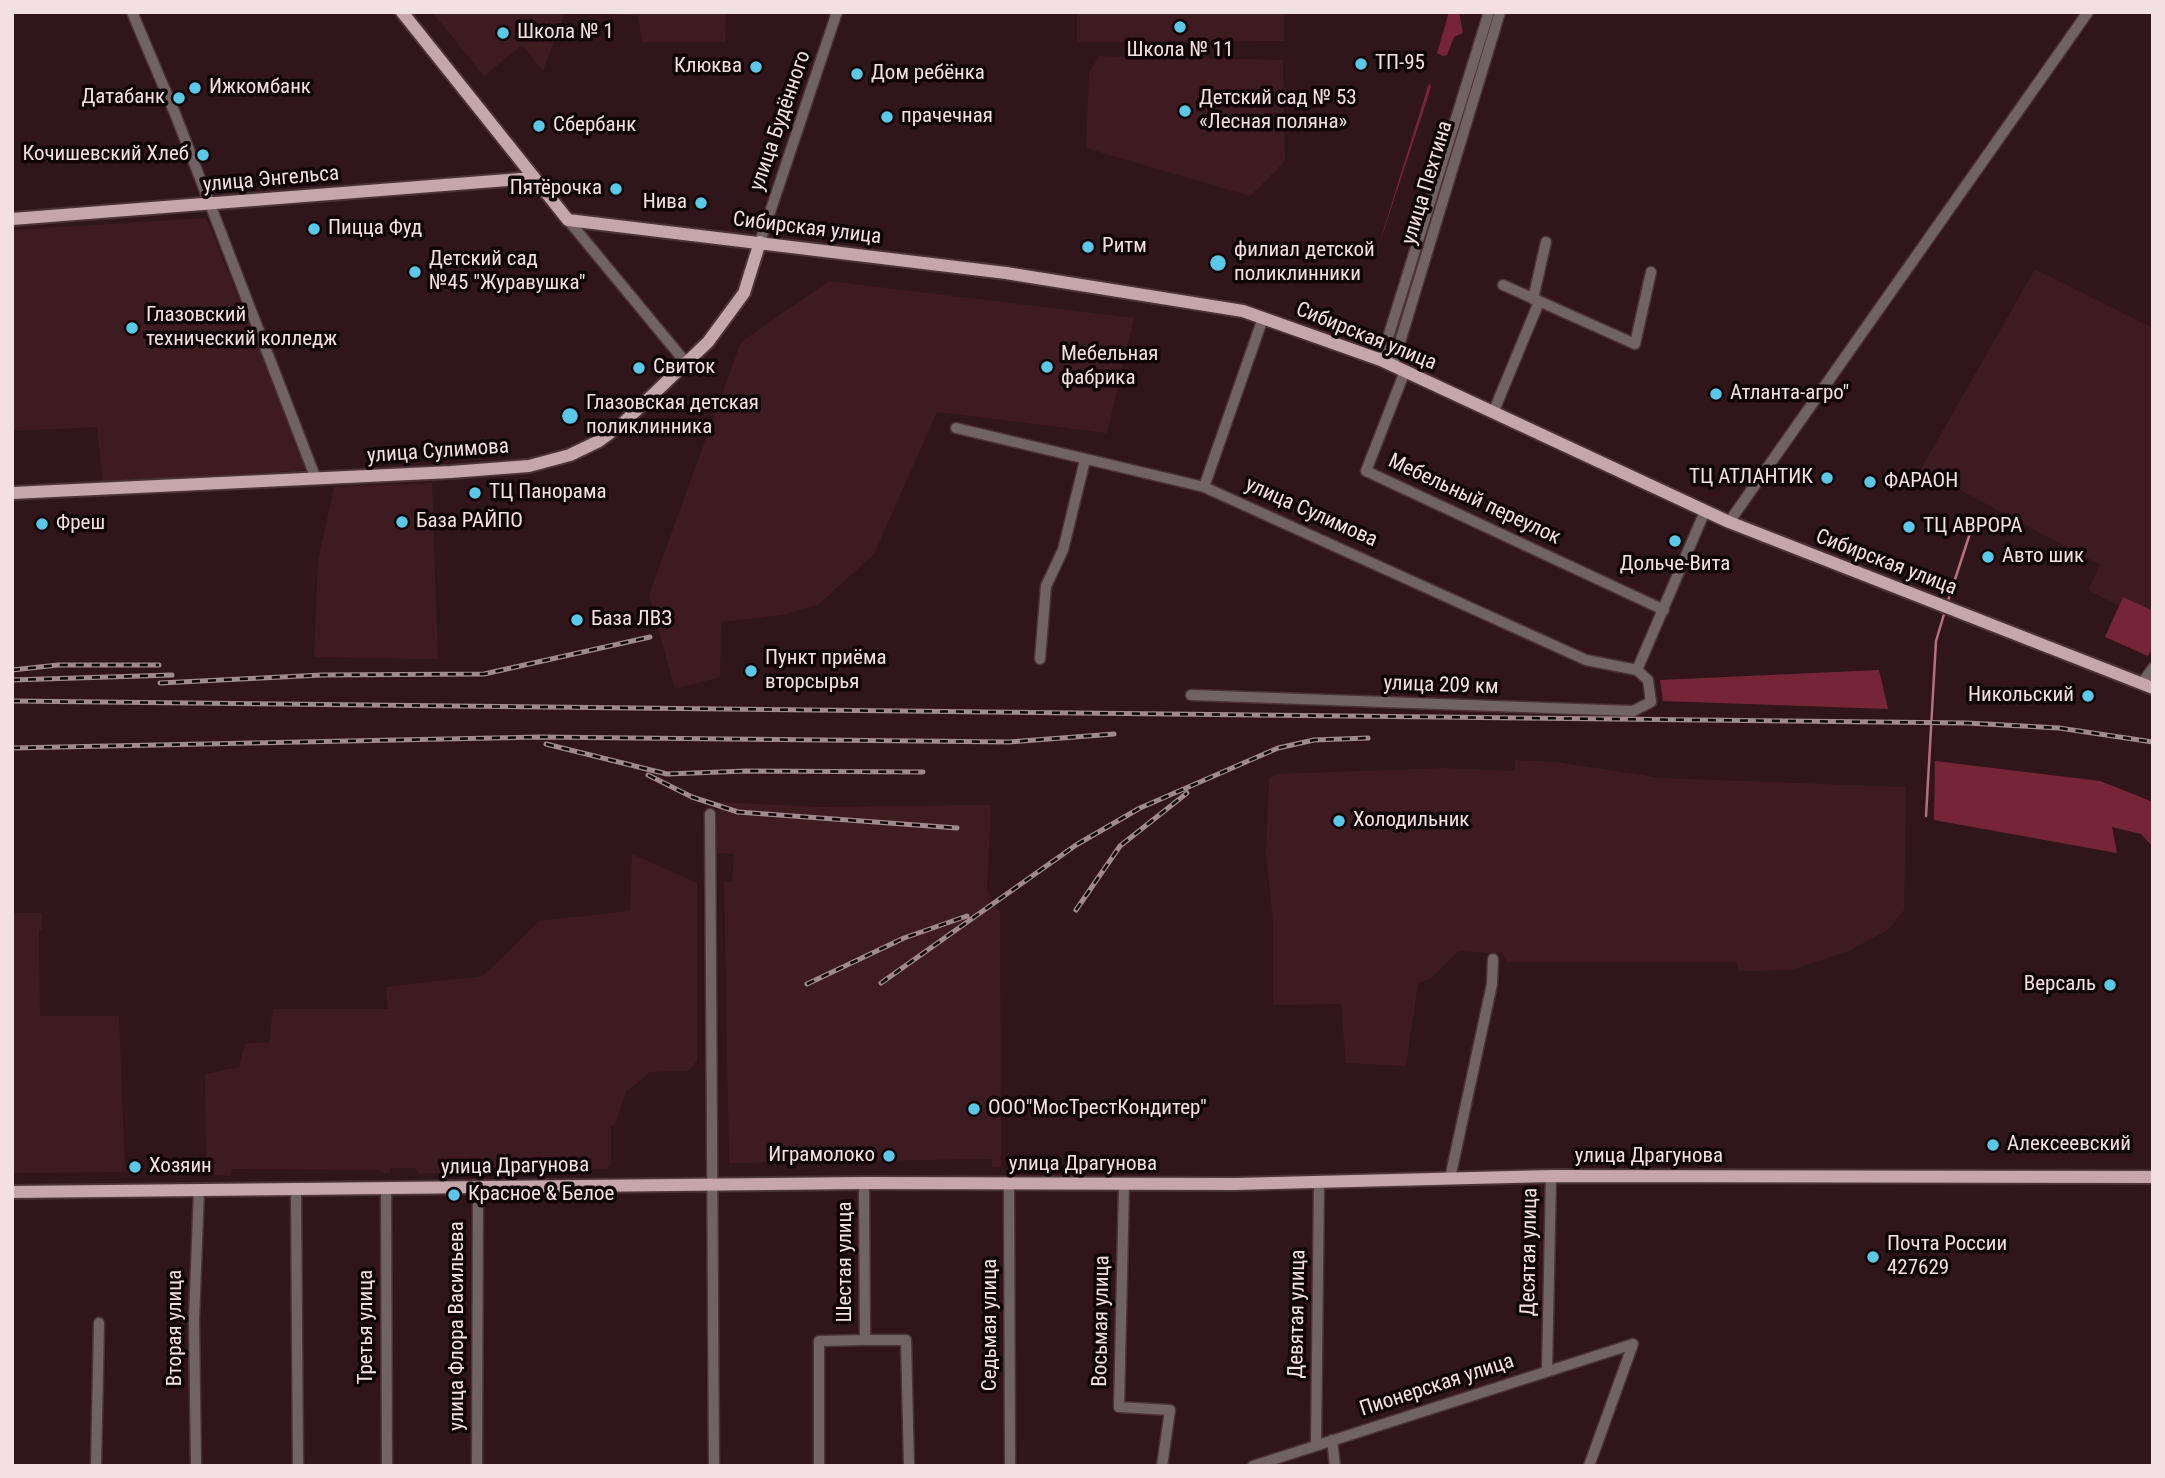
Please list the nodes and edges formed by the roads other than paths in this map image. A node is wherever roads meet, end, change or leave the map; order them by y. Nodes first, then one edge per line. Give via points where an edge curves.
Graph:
1 (132, 12) edge
2 (402, 12) edge
3 (837, 12) edge
4 (1489, 12) edge
5 (1500, 12) edge
6 (2088, 12) edge
7 (533, 178) junction
8 (209, 204) junction
9 (12, 219) edge
10 (568, 220) junction
11 (760, 242) junction
12 (1546, 242) dead end
13 (1651, 272) dead end
14 (1503, 285) dead end
15 (1536, 301) junction
16 (1264, 317) junction
17 (1387, 363) junction
18 (687, 364) junction
19 (1405, 371) junction
20 (1493, 412) junction
21 (957, 428) dead end
22 (1085, 460) junction
23 (316, 479) junction
24 (1204, 486) junction
25 (12, 493) edge
26 (1705, 511) junction
27 (1729, 522) junction
28 (1664, 610) junction
29 (1040, 659) dead end
30 (2153, 668) edge
31 (1637, 670) junction
32 (2147, 686) edge
33 (1191, 695) dead end
34 (710, 814) dead end
35 (1493, 959) dead end
36 (1551, 1176) junction
37 (2153, 1177) edge
38 (1450, 1178) junction
39 (1319, 1182) junction
40 (864, 1183) junction
41 (1009, 1184) junction
42 (711, 1185) junction
43 (1124, 1185) junction
44 (478, 1187) junction
45 (296, 1189) junction
46 (386, 1189) junction
47 (199, 1190) junction
48 (12, 1192) edge
49 (99, 1322) dead end
50 (865, 1340) junction
51 (1547, 1371) junction
52 (1332, 1440) junction
53 (1316, 1446) junction
54 (96, 1466) edge
55 (196, 1466) edge
56 (298, 1466) edge
57 (387, 1466) edge
58 (477, 1466) edge
59 (714, 1466) edge
60 (819, 1466) edge
61 (909, 1466) edge
62 (1010, 1466) edge
63 (1162, 1466) edge
64 (1253, 1466) edge
65 (1335, 1466) edge
66 (1590, 1466) edge

1 - 8 street
2 - 7 main road
3 - 11 street, улица Будённого
4 - 17 street, улица Пехтина
5 - 17 street, улица Пехтина
6 - 27 street
7 - 8 main road, улица Энгельса
7 - 10 main road
8 - 9 main road, улица Энгельса
8 - 23 street
10 - 11 main road, Сибирская улица
10 - 18 street
11 - 16 main road, Сибирская улица via 1006,273
11 - 18 main road, улица Сулимова via 734,311
12 - 15 street
13 - 15 street via 1635,344
14 - 15 street
15 - 20 street
16 - 17 main road, Сибирская улица
16 - 24 street
17 - 19 main road, Сибирская улица
18 - 23 main road, улица Сулимова via 621,425 561,458 499,469
19 - 20 main road, Сибирская улица
19 - 28 street, Мебельный переулок via 1366,471
20 - 26 main road, Сибирская улица
21 - 22 street, улица Сулимова
22 - 24 street, улица Сулимова
22 - 29 street via 1063,550 1046,586
23 - 25 main road, улица Сулимова
24 - 31 street, улица Сулимова via 1586,660
26 - 27 main road, Сибирская улица
26 - 28 street
27 - 32 main road, Сибирская улица
28 - 31 street
30 - 32 street
31 - 33 street, улица 209 км via 1648,680 1650,702 1633,711
34 - 42 street
35 - 38 street via 1492,984
36 - 37 main road, улица Драгунова
36 - 38 main road, улица Драгунова
36 - 51 street, Десятая улица
38 - 39 main road, улица Драгунова
39 - 43 main road, улица Драгунова
39 - 53 street, Девятая улица
40 - 41 main road, улица Драгунова
40 - 42 main road, улица Драгунова
40 - 50 street, Шестая улица
41 - 43 main road, улица Драгунова
41 - 62 street, Седьмая улица
42 - 44 main road, улица Драгунова
42 - 59 street
43 - 63 street, Восьмая улица via 1119,1407 1170,1410
44 - 46 main road, улица Драгунова
44 - 58 street, улица Флора Васильева
45 - 46 main road, улица Драгунова
45 - 47 main road, улица Драгунова
45 - 56 street
46 - 57 street, Третья улица
47 - 48 main road, улица Драгунова
47 - 55 street, Вторая улица via 194,1320
49 - 54 street
50 - 60 street, Шестая улица via 819,1341
50 - 61 street, Шестая улица via 906,1340
51 - 52 street, Пионерская улица
51 - 66 street, Пионерская улица via 1633,1344
52 - 53 street, Пионерская улица
52 - 65 street
53 - 64 street, Пионерская улица

